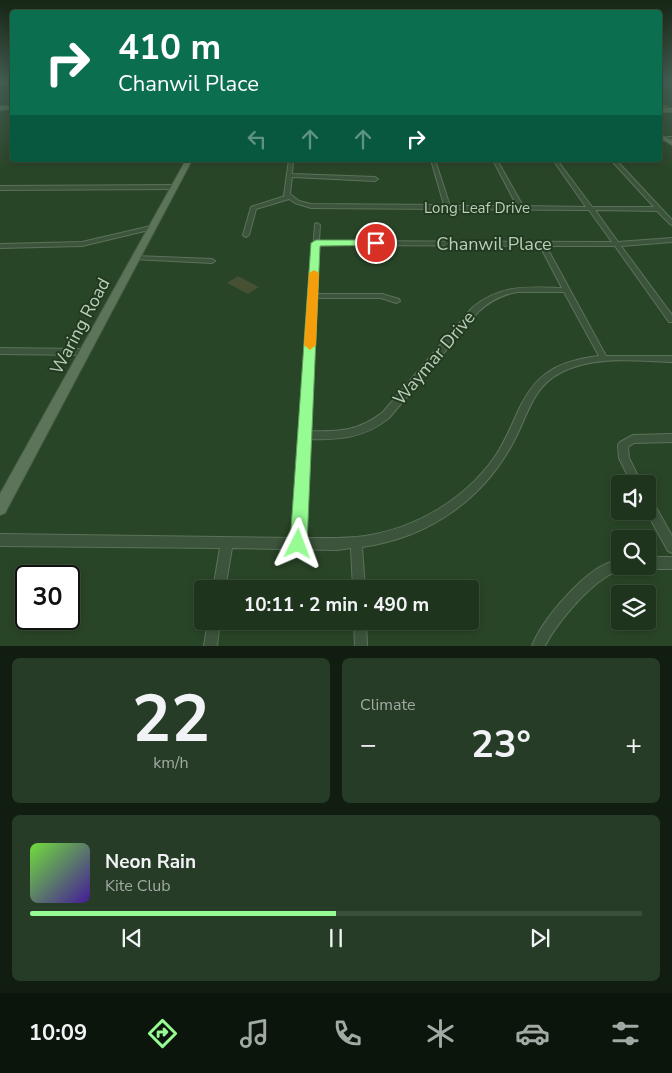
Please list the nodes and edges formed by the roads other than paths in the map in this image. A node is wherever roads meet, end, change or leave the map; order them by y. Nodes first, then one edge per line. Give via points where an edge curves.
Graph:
1 (662, 137) edge
2 (672, 138) edge
3 (672, 143) edge
4 (188, 162) edge
5 (291, 162) edge
6 (434, 162) edge
7 (496, 162) edge
8 (556, 162) edge
9 (614, 162) edge
10 (289, 175) junction
11 (375, 179) dead end
12 (174, 187) junction
13 (0, 188) edge
14 (289, 197) junction
15 (448, 208) junction
16 (521, 208) junction
17 (591, 209) junction
18 (658, 209) junction
19 (672, 223) edge
20 (317, 225) dead end
21 (151, 228) junction
22 (246, 235) dead end
23 (672, 240) edge
24 (316, 243) junction
25 (542, 244) junction
26 (617, 244) junction
27 (0, 246) edge
28 (135, 258) junction
29 (212, 261) dead end
30 (566, 290) junction
31 (313, 296) junction
32 (396, 300) dead end
33 (672, 320) edge
34 (0, 350) edge
35 (84, 352) junction
36 (604, 359) junction
37 (672, 359) edge
38 (305, 435) junction
39 (672, 438) edge
40 (632, 475) edge
41 (0, 508) edge
42 (656, 518) edge
43 (0, 540) edge
44 (227, 543) junction
45 (356, 543) junction
46 (298, 544) junction
47 (672, 547) edge
48 (656, 563) edge
49 (672, 563) edge
50 (611, 568) edge
51 (221, 580) edge
52 (358, 580) edge
53 (213, 630) edge
54 (360, 630) edge
55 (210, 646) edge
56 (361, 646) edge
57 (538, 646) edge

1 - 2 street
1 - 3 main road
4 - 12 main road, Waring Road
5 - 10 street
6 - 15 street
7 - 16 street
8 - 17 street
9 - 18 street
10 - 11 street
10 - 14 street via 286,192
12 - 13 street
12 - 21 main road, Waring Road
14 - 15 street, Long Leaf Drive via 321,207
14 - 22 street via 255,207
15 - 16 street, Long Leaf Drive
16 - 17 street, Long Leaf Drive
17 - 18 street, Long Leaf Drive
17 - 26 street
18 - 19 street
20 - 24 street
21 - 27 street via 82,244
21 - 28 main road, Waring Road
23 - 26 street, Chanwil Place
24 - 25 street, Chanwil Place
24 - 31 street
25 - 26 street, Chanwil Place
25 - 30 street
26 - 33 street
28 - 29 street
28 - 35 main road, Waring Road
30 - 36 street
30 - 38 street, Waymar Drive via 516,290 486,299 375,424 351,434
31 - 32 street via 382,296
31 - 38 street
34 - 35 street
35 - 41 main road, Waring Road
36 - 37 street
36 - 45 street via 569,365 542,381 527,398 513,434 497,461 451,508 433,520 400,534
38 - 46 street
39 - 40 street via 632,439 623,445 624,458
42 - 47 street
43 - 44 street
44 - 46 street
44 - 51 street
45 - 46 street
45 - 52 street
48 - 49 street
50 - 57 street via 591,581 551,624
53 - 55 street
54 - 56 street

